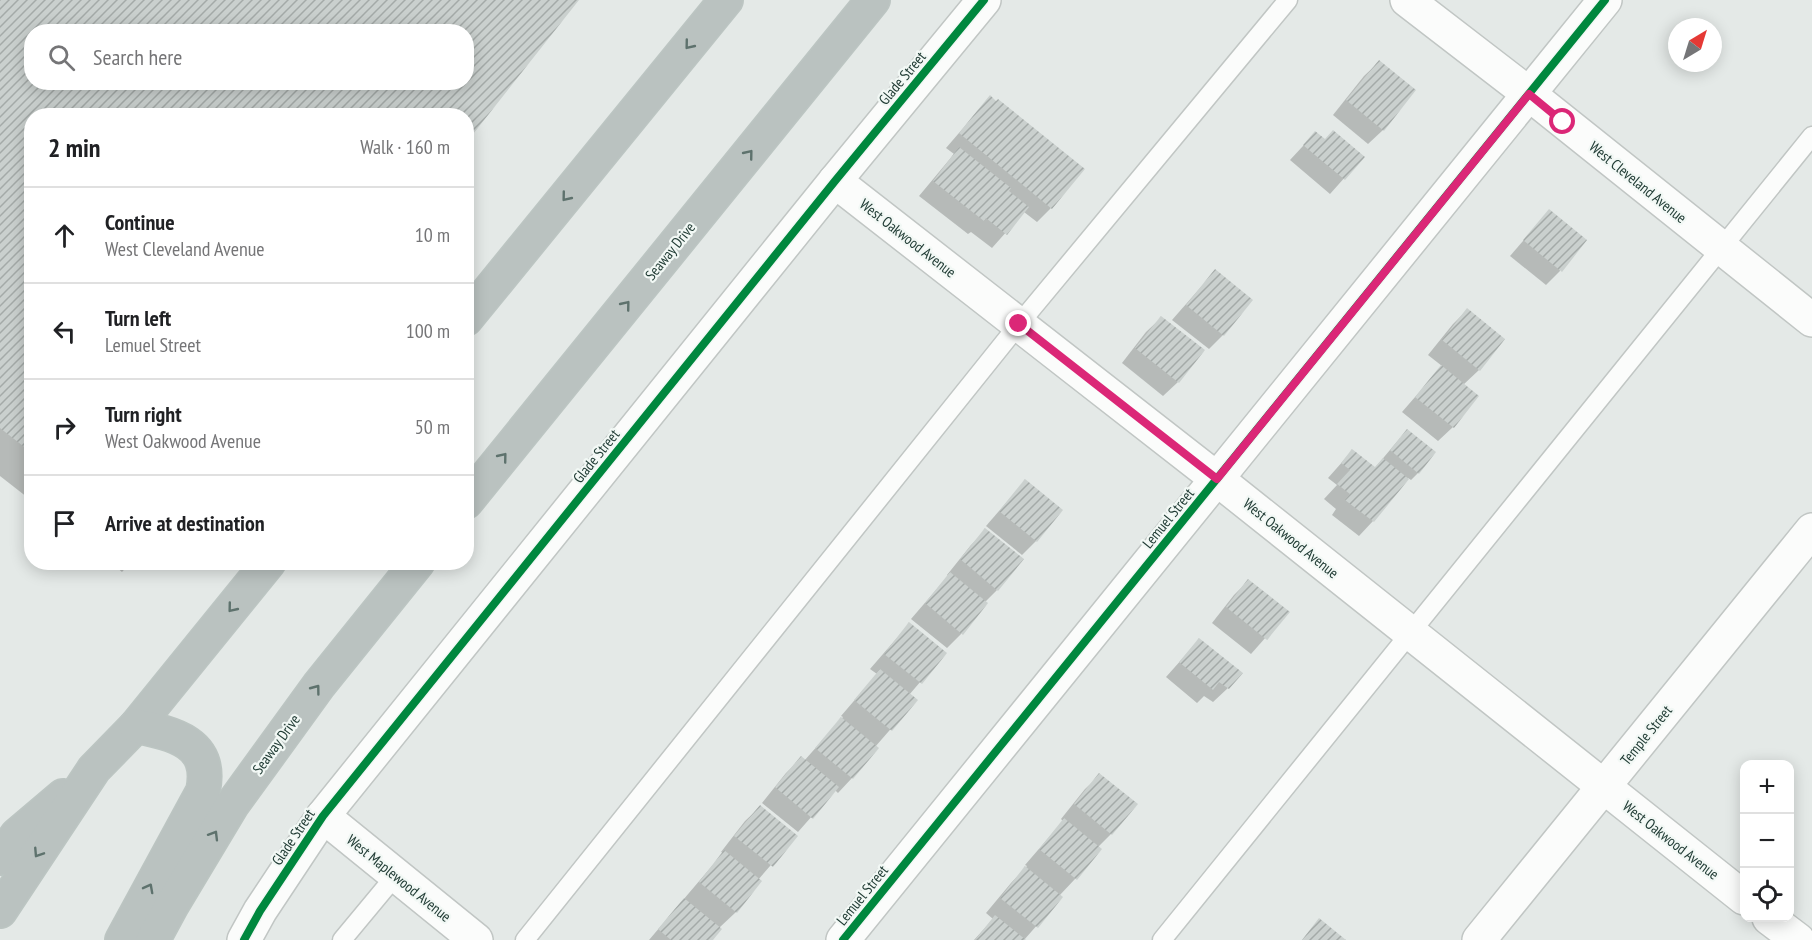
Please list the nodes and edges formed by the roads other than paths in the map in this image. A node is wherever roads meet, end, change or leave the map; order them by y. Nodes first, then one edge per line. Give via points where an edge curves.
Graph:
1 (726, 0) edge
2 (873, 0) edge
3 (984, 0) edge
4 (1288, 0) edge
5 (1407, 0) edge
6 (1605, 0) edge
7 (1529, 94) junction
8 (1812, 136) edge
9 (835, 181) junction
10 (1721, 248) junction
11 (474, 309) edge
12 (1812, 320) edge
13 (1019, 324) junction
14 (1217, 479) junction
15 (474, 492) edge
16 (1812, 530) edge
17 (263, 570) edge
18 (412, 570) edge
19 (1410, 634) junction
20 (136, 726) junction
21 (94, 769) junction
22 (1603, 787) junction
23 (323, 816) junction
24 (0, 858) edge
25 (396, 875) junction
26 (1740, 895) edge
27 (0, 911) edge
28 (1774, 922) edge
29 (1812, 925) edge
30 (122, 940) edge
31 (153, 940) edge
32 (244, 940) edge
33 (342, 940) edge
34 (476, 940) edge
35 (525, 940) edge
36 (843, 940) edge
37 (1162, 940) edge
38 (1479, 940) edge
39 (1799, 940) edge

1 -> 11 highway
15 -> 2 highway, Seaway Drive
3 - 9 street, Glade Street
4 - 13 lane
5 - 7 street, West Cleveland Avenue
6 - 7 street, Lemuel Street
7 - 10 street, West Cleveland Avenue
7 - 14 street, Lemuel Street
8 - 10 lane
9 - 13 street, West Oakwood Avenue
9 - 23 street, Glade Street
10 - 12 street, West Cleveland Avenue
10 - 19 lane
13 - 14 street, West Oakwood Avenue
13 - 35 lane
14 - 19 street, West Oakwood Avenue
14 - 36 street, Lemuel Street
16 - 22 street, Temple Street
17 -> 20 highway
31 -> 18 highway, Seaway Drive via 232,805 319,685
19 - 22 street, West Oakwood Avenue
19 - 37 lane
20 - 21 highway
30 -> 20 highway via 203,791 206,774 202,759 190,744 171,733
21 - 24 highway via 17,835
21 -> 27 highway
22 - 26 street, West Oakwood Avenue
22 - 38 street, Temple Street
23 - 25 street, West Maplewood Avenue
23 - 32 street, Glade Street
25 - 33 lane
25 - 34 street, West Maplewood Avenue
28 - 39 street
29 - 39 lane

